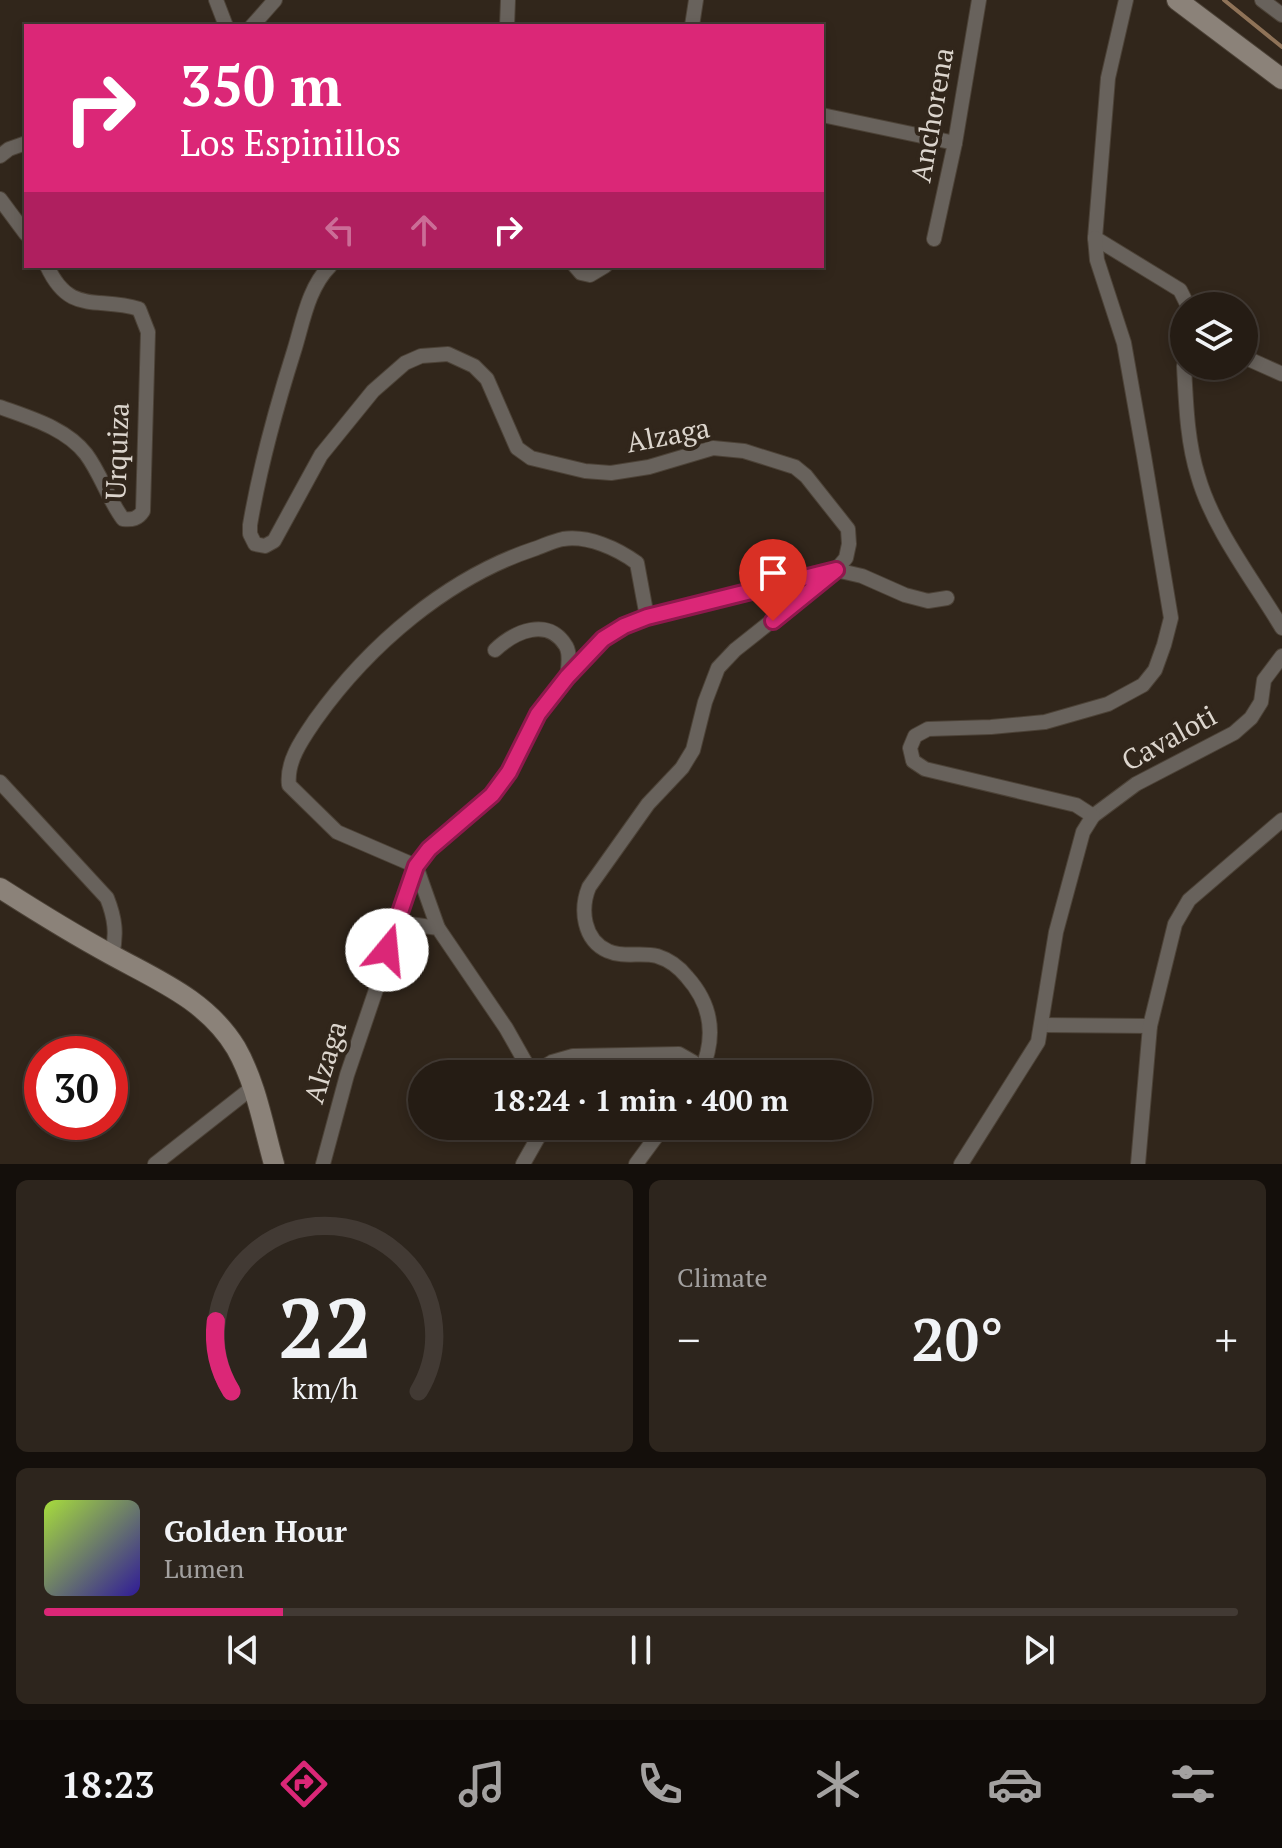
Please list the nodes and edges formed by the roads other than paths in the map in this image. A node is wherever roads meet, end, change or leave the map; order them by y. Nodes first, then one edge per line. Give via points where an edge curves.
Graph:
1 (216, 0) edge
2 (275, 0) edge
3 (508, 0) edge
4 (696, 0) edge
5 (979, 0) edge
6 (1126, 0) edge
7 (1177, 0) edge
8 (1262, 0) edge
9 (1282, 15) edge
10 (225, 24) edge
11 (254, 24) edge
12 (507, 24) edge
13 (692, 24) edge
14 (1282, 79) edge
15 (824, 115) edge
16 (955, 143) junction
17 (24, 144) edge
18 (0, 156) edge
19 (0, 199) edge
20 (24, 231) edge
21 (1095, 238) junction
22 (934, 239) dead end
23 (48, 268) edge
24 (329, 268) edge
25 (577, 268) edge
26 (602, 268) edge
27 (1181, 292) edge
28 (1258, 363) edge
29 (1282, 374) edge
30 (1185, 380) edge
31 (0, 407) edge
32 (836, 570) junction
33 (947, 598) dead end
34 (647, 617) junction
35 (1282, 628) edge
36 (495, 650) dead end
37 (1282, 656) edge
38 (567, 677) junction
39 (0, 782) edge
40 (1093, 816) junction
41 (1282, 820) edge
42 (416, 866) junction
43 (0, 888) edge
44 (395, 922) junction
45 (438, 928) junction
46 (112, 955) junction
47 (1042, 1025) junction
48 (1150, 1026) junction
49 (524, 1060) edge
50 (559, 1060) edge
51 (690, 1060) edge
52 (703, 1060) edge
53 (253, 1087) junction
54 (537, 1140) edge
55 (654, 1140) edge
56 (155, 1164) edge
57 (274, 1164) edge
58 (323, 1164) edge
59 (523, 1164) edge
60 (636, 1164) edge
61 (961, 1164) edge
62 (1138, 1164) edge

1 - 10 street
2 - 11 street
3 - 12 street
4 - 13 street
5 - 16 street, Anchorena
6 - 21 street via 1108,78
7 - 14 main road
8 - 9 street
15 - 16 street
16 - 22 street, Anchorena
17 - 18 street
19 - 20 street
21 - 27 street
21 - 40 street via 1124,343 1171,618 1155,670 1143,685 1108,704 1045,722 928,729 915,736 910,748 913,761 925,769 1076,805
23 - 31 street, Urquiza via 77,301 125,304 139,309 145,320 143,511 123,519 86,454 42,422
24 - 32 street, Alzaga via 302,317 275,412 250,525 255,544 274,541 321,455 390,374 421,356 448,354 487,379 517,448 531,458 611,473 713,448 744,451 795,467 848,529 846,558
25 - 26 street via 590,275
28 - 29 street
30 - 35 street via 1198,478 1214,517
32 - 33 street via 916,598
32 - 34 street, Alzaga
32 - 52 street via 718,668 693,750 648,804 583,902 585,924 600,946 610,952 657,956 677,965 693,984 706,1003 710,1028
34 - 38 street, Alzaga via 603,639
34 - 42 street via 637,563 587,540 564,539 472,577 418,613 361,664 294,754 289,785 337,832
36 - 38 street via 525,629 548,631 567,647
37 - 40 street, Cavaloti via 1264,680 1261,702 1234,733 1136,784
38 - 42 street, Alzaga via 538,714 492,795
39 - 46 street via 107,898 116,935
40 - 47 street via 1083,832 1056,932
41 - 48 street via 1181,912
42 - 44 street, Alzaga
42 - 45 street
43 - 46 main road
44 - 45 street
44 - 58 street, Alzaga
45 - 49 street
46 - 53 main road via 206,1011 235,1047
47 - 48 street
47 - 61 street via 1028,1060
48 - 62 street
50 - 51 street via 679,1054
53 - 56 street
53 - 57 main road
54 - 59 street
55 - 60 street

